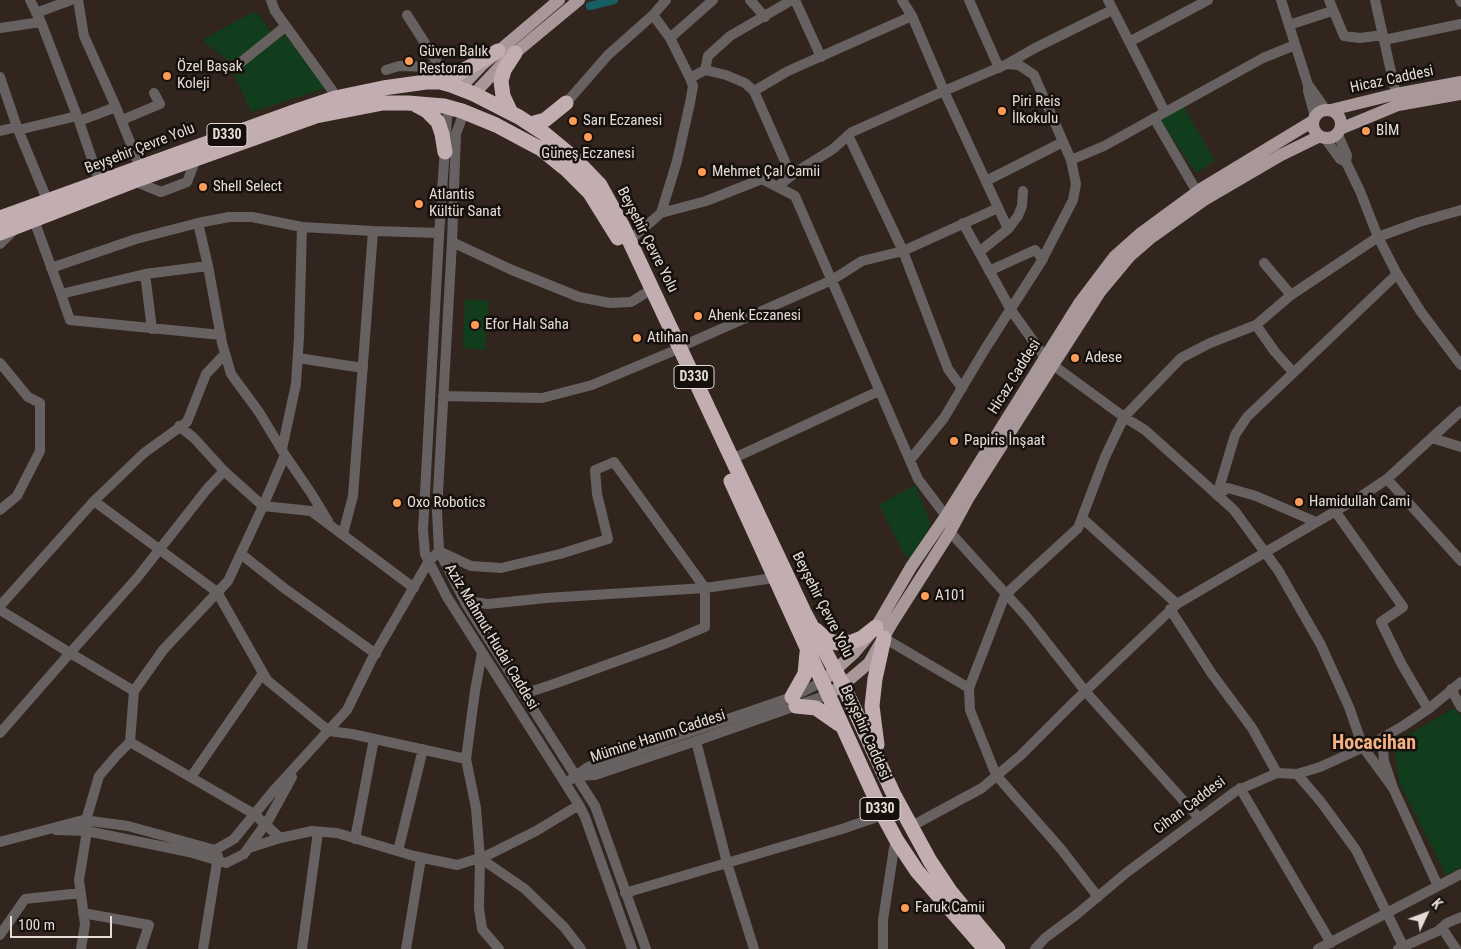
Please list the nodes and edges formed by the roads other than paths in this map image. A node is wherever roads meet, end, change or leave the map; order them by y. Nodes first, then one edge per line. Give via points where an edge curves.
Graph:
1 (30, 0) edge
2 (71, 0) edge
3 (78, 0) edge
4 (270, 0) edge
5 (559, 0) edge
6 (579, 0) edge
7 (666, 0) edge
8 (713, 0) edge
9 (750, 0) edge
10 (794, 0) edge
11 (902, 0) edge
12 (969, 0) edge
13 (1208, 0) edge
14 (1281, 0) edge
15 (1329, 0) edge
16 (1375, 0) edge
17 (1110, 5) edge
18 (1332, 11) junction
19 (407, 14) dead end
20 (653, 15) junction
21 (912, 16) junction
22 (39, 17) junction
23 (765, 17) junction
24 (1461, 24) edge
25 (1289, 25) junction
26 (286, 26) junction
27 (0, 28) edge
28 (670, 38) junction
29 (1384, 38) junction
30 (1129, 42) junction
31 (1295, 45) junction
32 (498, 51) junction
33 (514, 53) junction
34 (821, 57) junction
35 (1003, 66) junction
36 (235, 68) dead end
37 (386, 70) dead end
38 (705, 70) junction
39 (0, 77) edge
40 (690, 78) junction
41 (434, 82) junction
42 (1461, 82) edge
43 (410, 84) junction
44 (1308, 85) junction
45 (460, 88) junction
46 (944, 90) junction
47 (754, 91) junction
48 (154, 93) dead end
49 (474, 94) junction
50 (1396, 94) junction
51 (1461, 94) edge
52 (335, 98) junction
53 (410, 103) junction
54 (566, 103) junction
55 (116, 107) junction
56 (457, 110) junction
57 (505, 110) junction
58 (1328, 110) junction
59 (1165, 112) junction
60 (78, 118) junction
61 (1154, 118) junction
62 (1314, 119) junction
63 (122, 120) junction
64 (531, 124) junction
65 (496, 125) junction
66 (17, 128) junction
67 (0, 131) edge
68 (1338, 131) junction
69 (848, 135) junction
70 (1323, 137) junction
71 (555, 142) junction
72 (1063, 142) junction
73 (445, 152) junction
74 (1071, 160) junction
75 (1346, 162) junction
76 (140, 166) junction
77 (791, 176) junction
78 (986, 181) junction
79 (100, 183) junction
80 (777, 187) junction
81 (1023, 191) dead end
82 (1197, 192) junction
83 (48, 202) junction
84 (998, 208) junction
85 (1461, 210) edge
86 (661, 213) junction
87 (0, 218) edge
88 (34, 220) junction
89 (198, 223) junction
90 (963, 223) junction
91 (302, 226) junction
92 (17, 227) junction
93 (1008, 229) junction
94 (373, 232) junction
95 (0, 233) edge
96 (439, 233) junction
97 (1378, 237) junction
98 (630, 240) junction
99 (452, 242) junction
100 (0, 244) edge
101 (903, 251) junction
102 (979, 252) junction
103 (1043, 259) junction
104 (1264, 263) dead end
105 (208, 266) junction
106 (52, 268) junction
107 (989, 272) junction
108 (145, 274) junction
109 (1397, 274) junction
110 (832, 280) junction
111 (61, 294) junction
112 (644, 294) junction
113 (1291, 295) junction
114 (1011, 310) junction
115 (1256, 325) junction
116 (152, 329) junction
117 (221, 335) junction
118 (675, 349) junction
119 (225, 354) junction
120 (298, 358) junction
121 (1049, 362) junction
122 (0, 363) edge
123 (1461, 365) edge
124 (363, 368) junction
125 (1293, 372) junction
126 (962, 388) junction
127 (879, 391) junction
128 (443, 396) junction
129 (1461, 411) edge
130 (1124, 417) junction
131 (179, 426) junction
132 (1432, 438) junction
133 (1461, 447) edge
134 (283, 452) junction
135 (732, 459) junction
136 (910, 460) junction
137 (224, 471) junction
138 (1388, 478) junction
139 (1217, 495) junction
140 (94, 501) junction
141 (263, 506) junction
142 (0, 510) edge
143 (1335, 511) junction
144 (946, 516) junction
145 (1082, 518) junction
146 (1316, 522) junction
147 (329, 523) junction
148 (950, 532) junction
149 (343, 534) junction
150 (159, 550) junction
151 (439, 551) junction
152 (1264, 552) junction
153 (241, 554) junction
154 (429, 561) junction
155 (1461, 561) edge
156 (774, 578) junction
157 (414, 588) junction
158 (705, 588) junction
159 (217, 592) junction
160 (1005, 595) junction
161 (465, 602) junction
162 (1173, 607) junction
163 (0, 608) edge
164 (812, 626) junction
165 (880, 633) junction
166 (807, 649) junction
167 (855, 652) junction
168 (70, 653) junction
169 (482, 653) junction
170 (376, 654) junction
171 (867, 666) junction
172 (835, 671) junction
173 (263, 673) junction
174 (1461, 682) edge
175 (843, 685) junction
176 (825, 688) junction
177 (969, 688) junction
178 (1451, 690) junction
179 (1086, 691) junction
180 (134, 692) junction
181 (523, 694) junction
182 (794, 701) junction
183 (1461, 707) edge
184 (1428, 709) junction
185 (840, 725) junction
186 (328, 731) junction
187 (0, 733) edge
188 (374, 738) junction
189 (1382, 738) junction
190 (696, 741) junction
191 (130, 742) junction
192 (1363, 748) junction
193 (423, 749) junction
194 (466, 759) junction
195 (301, 762) junction
196 (880, 764) junction
197 (1278, 773) junction
198 (1297, 774) junction
199 (996, 775) junction
200 (191, 776) junction
201 (575, 776) junction
202 (565, 784) junction
203 (1240, 788) junction
204 (1392, 788) junction
205 (579, 805) junction
206 (254, 814) junction
207 (883, 815) junction
208 (1200, 818) junction
209 (86, 820) junction
210 (265, 824) junction
211 (910, 827) junction
212 (48, 830) junction
213 (87, 832) junction
214 (318, 832) junction
215 (280, 838) junction
216 (355, 839) junction
217 (897, 841) junction
218 (0, 842) edge
219 (219, 847) junction
220 (249, 848) junction
221 (398, 851) junction
222 (421, 858) junction
223 (480, 858) junction
224 (218, 860) junction
225 (727, 864) junction
226 (1461, 874) edge
227 (1438, 886) junction
228 (81, 893) junction
229 (625, 893) junction
230 (1098, 897) junction
231 (1386, 912) junction
232 (83, 913) junction
233 (1461, 917) edge
234 (1442, 928) junction
235 (0, 935) edge
236 (1331, 943) junction
237 (1399, 948) edge
238 (81, 949) edge
239 (141, 949) edge
240 (203, 949) edge
241 (302, 949) edge
242 (406, 949) edge
243 (499, 949) edge
244 (581, 949) edge
245 (632, 949) edge
246 (646, 949) edge
247 (754, 949) edge
248 (883, 949) edge
249 (985, 949) edge
250 (998, 949) edge
251 (1035, 949) edge
252 (1318, 949) edge
253 (1456, 949) edge

1 - 22 street
2 - 22 street
3 - 55 street via 84,36
4 - 26 street
5 - 32 main road
6 - 33 main road
7 - 20 street
8 - 28 street
9 - 23 street
10 - 23 street
10 - 34 street
11 - 21 street
12 - 35 street
13 - 30 street
14 - 25 street
15 - 18 street
16 - 29 street
17 - 30 street
17 - 35 street
18 - 25 street
18 - 29 street via 1344,36
19 - 37 street via 437,62 436,66 399,66
20 - 28 street
20 - 54 street via 620,42
21 - 34 street
21 - 46 street
22 - 27 street
22 - 60 street
23 - 38 street via 718,45 708,56
24 - 29 street
25 - 31 street
26 - 36 street
26 - 52 street
28 - 40 street
29 - 50 street
30 - 59 street
31 - 44 street
31 - 59 street via 1263,58
32 - 41 highway via 457,74
32 - 45 main road
33 - 49 main road
33 - 57 highway via 501,81
34 - 47 street
35 - 46 street
35 - 72 street via 1019,65 1034,75
38 - 40 street
38 - 47 street via 745,83
39 - 66 street
40 - 86 street via 693,86 686,122
41 - 43 highway, Beyşehir Çevre Yolu / D330
41 - 45 highway, Beyşehir Çevre Yolu / D330
42 - 50 main road, Hicaz Caddesi
43 - 52 highway, Beyşehir Çevre Yolu / D330
43 - 53 highway via 420,95
44 - 58 street
44 - 62 street
45 - 49 highway, Beyşehir Çevre Yolu / D330
45 - 56 highway
46 - 69 street
46 - 78 street
47 - 77 street
48 - 63 street via 160,104
49 - 56 highway
49 - 57 highway, Beyşehir Çevre Yolu / D330
50 - 58 main road, Hicaz Caddesi
51 - 68 main road, Hicaz Caddesi via 1398,105
52 - 76 highway, Beyşehir Çevre Yolu / D330
53 - 56 highway, Beyşehir Çevre Yolu / D330
53 - 73 highway via 427,111 438,122
53 - 88 highway, Beyşehir Çevre Yolu / D330 via 383,103 316,116
54 - 64 highway via 545,120
54 - 71 highway via 553,129
55 - 60 street
55 - 63 street
56 - 65 highway, Beyşehir Çevre Yolu / D330
56 - 73 street, Aziz Mahmut Hudai Caddesi via 447,118
56 - 99 street, Aziz Mahmut Hudai Caddesi
57 - 64 highway, Beyşehir Çevre Yolu / D330
57 - 65 highway via 490,108 485,112
58 - 62 main road
58 - 68 main road via 1340,120
59 - 61 street
60 - 66 street
60 - 79 street
61 - 74 street
61 - 82 street
62 - 70 main road via 1314,130
62 - 82 main road, Hicaz Caddesi
63 - 76 street
64 - 71 highway, Beyşehir Çevre Yolu / D330
65 - 112 highway, Beyşehir Çevre Yolu / D330 via 541,149 590,194 624,248
66 - 67 street
66 - 83 street
68 - 70 main road via 1334,136
68 - 75 street via 1347,155
69 - 77 street via 833,149
69 - 101 street
70 - 75 street
70 - 121 main road, Hicaz Caddesi via 1281,155 1204,200 1152,237 1130,256 1100,292
71 - 98 highway, Beyşehir Çevre Yolu / D330 via 600,185
72 - 74 street
72 - 78 street
73 - 96 street, Aziz Mahmut Hudai Caddesi
74 - 103 street via 1076,184 1073,200
75 - 97 street
76 - 79 highway, Beyşehir Çevre Yolu / D330
77 - 80 street
78 - 84 street
79 - 83 highway, Beyşehir Çevre Yolu / D330
80 - 86 street via 762,179 706,201
80 - 110 street via 795,196
81 - 93 street via 1022,206
82 - 121 main road, Hicaz Caddesi via 1114,256 1080,302
83 - 87 highway, Beyşehir Çevre Yolu / D330
84 - 90 street
84 - 93 street
85 - 97 street
86 - 98 street
88 - 92 highway, Beyşehir Çevre Yolu / D330
88 - 106 street
89 - 91 street via 229,217 252,217
89 - 105 street
89 - 106 street via 136,238
90 - 101 street
90 - 102 street
91 - 94 street
91 - 120 street
92 - 95 highway, Beyşehir Çevre Yolu / D330
92 - 100 street
93 - 102 street
94 - 96 street
94 - 124 street
96 - 154 street, Aziz Mahmut Hudai Caddesi via 423,530 425,554
97 - 109 street
97 - 113 street
98 - 118 highway, Beyşehir Çevre Yolu / D330
99 - 112 street via 579,297 610,303 631,302
99 - 128 street, Aziz Mahmut Hudai Caddesi
101 - 110 street via 862,261
101 - 126 street via 948,369
102 - 107 street
103 - 107 street via 1035,250
103 - 114 street
104 - 113 street
105 - 108 street
105 - 117 street
106 - 111 street
107 - 114 street
108 - 111 street
108 - 116 street
109 - 123 street
109 - 125 street
110 - 118 street
110 - 127 street
111 - 116 street via 70,320
112 - 118 highway, Beyşehir Çevre Yolu / D330
113 - 115 street
114 - 121 street
114 - 126 street
115 - 125 street
115 - 130 street via 1182,358
116 - 117 street
117 - 119 street
118 - 128 street via 592,385 542,398
118 - 135 highway, Beyşehir Çevre Yolu / D330
118 - 156 highway, Beyşehir Çevre Yolu / D330
119 - 131 street via 206,374 186,422
119 - 134 street via 231,374
120 - 124 street
120 - 134 street
121 - 130 street
121 - 144 main road, Hicaz Caddesi
121 - 148 main road, Hicaz Caddesi
122 - 142 street via 28,397 40,403 40,450 17,496
124 - 149 street via 353,496
125 - 139 street via 1247,417 1235,435
126 - 136 street via 944,418
127 - 135 street
127 - 136 street
128 - 151 street, Aziz Mahmut Hudai Caddesi via 437,511
129 - 132 street
130 - 139 street via 1146,430
130 - 145 street
131 - 137 street
131 - 140 street via 144,453
132 - 133 street
132 - 138 street
134 - 141 street
134 - 147 street
135 - 164 highway, Beyşehir Çevre Yolu / D330
136 - 144 street via 918,479
137 - 141 street
137 - 150 street
138 - 143 street
138 - 155 street
139 - 146 street via 1228,488 1256,496
139 - 152 street via 1234,510
140 - 150 street
140 - 163 street
141 - 147 street via 311,511
141 - 153 street
143 - 146 street
143 - 184 street via 1404,607 1381,622
144 - 165 main road, Hicaz Caddesi via 911,567
145 - 160 street via 1078,528
145 - 162 street
146 - 152 street
147 - 149 street
148 - 160 street
148 - 165 main road, Hicaz Caddesi via 892,623
149 - 157 street
150 - 159 street
150 - 168 street
151 - 154 street
151 - 158 street via 471,566 501,568 608,539 595,470 614,462
151 - 161 street, Aziz Mahmut Hudai Caddesi
152 - 162 street
152 - 192 street via 1278,570 1321,645 1349,707
153 - 159 street via 228,581
153 - 170 street
154 - 157 street
154 - 169 street, Aziz Mahmut Hudai Caddesi
156 - 158 street
156 - 166 highway, Beyşehir Çevre Yolu / D330
157 - 170 street
158 - 161 street via 488,604
158 - 181 street via 705,627
159 - 173 street
159 - 180 street via 163,650
160 - 177 street
160 - 179 street via 1026,616
161 - 181 street, Aziz Mahmut Hudai Caddesi
162 - 179 street
162 - 197 street via 1212,674 1252,728
163 - 168 street
164 - 165 highway via 828,641 839,643
164 - 172 highway, Beyşehir Çevre Yolu / D330
165 - 167 main road, Hicaz Caddesi
165 - 171 main road, Hicaz Caddesi
165 - 177 street
165 - 196 highway via 872,706
166 - 176 highway, Beyşehir Caddesi / D330
166 - 182 highway via 805,674
167 - 171 main road via 854,664
167 - 172 main road, Hicaz Caddesi
168 - 180 street
168 - 187 street
169 - 194 street
169 - 202 street, Aziz Mahmut Hudai Caddesi
170 - 186 street via 347,710
171 - 175 main road, Hicaz Caddesi
172 - 175 highway, Beyşehir Çevre Yolu / D330
172 - 176 main road, Hicaz Caddesi
173 - 186 street via 267,680
173 - 200 street
174 - 178 street, Cihan Caddesi
175 - 176 main road, Hicaz Caddesi
175 - 196 highway, Beyşehir Caddesi / D330
176 - 182 street, Hicaz Caddesi
176 - 185 highway, Beyşehir Caddesi / D330
177 - 199 street via 970,710
178 - 183 street
178 - 184 street, Cihan Caddesi
179 - 199 street
179 - 208 street
180 - 191 street
181 - 201 street, Aziz Mahmut Hudai Caddesi
182 - 185 highway via 816,708
182 - 190 street, Mümine Hanım Caddesi
182 - 201 street, Mümine Hanım Caddesi via 588,767
184 - 189 street, Cihan Caddesi
185 - 207 highway, Beyşehir Caddesi / D330
186 - 188 street
186 - 195 street
188 - 193 street
188 - 216 street
189 - 192 street, Cihan Caddesi
189 - 204 street via 1384,761
190 - 201 street, Mümine Hanım Caddesi via 595,775
190 - 225 street
191 - 200 street
191 - 209 street via 99,776
192 - 198 street, Cihan Caddesi
192 - 204 street
193 - 194 street
193 - 221 street
194 - 223 street via 476,808
195 - 206 street
195 - 210 street
196 - 211 highway, Beyşehir Caddesi / D330
197 - 198 street, Cihan Caddesi
197 - 203 street, Cihan Caddesi
198 - 231 street via 1356,850
199 - 211 street via 982,788
199 - 230 street
200 - 206 street
201 - 202 street
201 - 229 street, Aziz Mahmut Hudai Caddesi via 595,806
202 - 205 street, Aziz Mahmut Hudai Caddesi
203 - 208 street, Cihan Caddesi
203 - 236 street
204 - 227 street
205 - 223 street via 536,831
205 - 245 street, Aziz Mahmut Hudai Caddesi
206 - 210 street
206 - 219 street via 234,839
207 - 217 highway, Beyşehir Caddesi / D330
207 - 225 street
208 - 230 street, Cihan Caddesi
209 - 212 street
209 - 213 street
209 - 219 street via 128,826 215,850
210 - 215 street
210 - 220 street
211 - 250 highway, Beyşehir Caddesi / D330 via 950,891
212 - 213 street
212 - 218 street
213 - 224 street
213 - 228 street via 79,880
214 - 215 street
214 - 216 street via 337,833
214 - 241 street
215 - 220 street
216 - 221 street
217 - 248 street via 883,920
217 - 249 highway, Beyşehir Caddesi / D330 via 917,871
219 - 224 street
220 - 224 street via 226,863
221 - 222 street
222 - 223 street via 458,865
222 - 242 street
223 - 243 street via 482,930
223 - 244 street via 524,889 564,927
224 - 240 street
225 - 229 street
225 - 247 street
226 - 227 street
227 - 231 street
228 - 232 street
228 - 235 street via 25,899
229 - 246 street, Aziz Mahmut Hudai Caddesi
230 - 251 street, Cihan Caddesi
231 - 236 street
231 - 237 street
232 - 238 street via 85,924
232 - 239 street via 149,925
233 - 234 street
234 - 237 street
234 - 253 street
236 - 252 street

